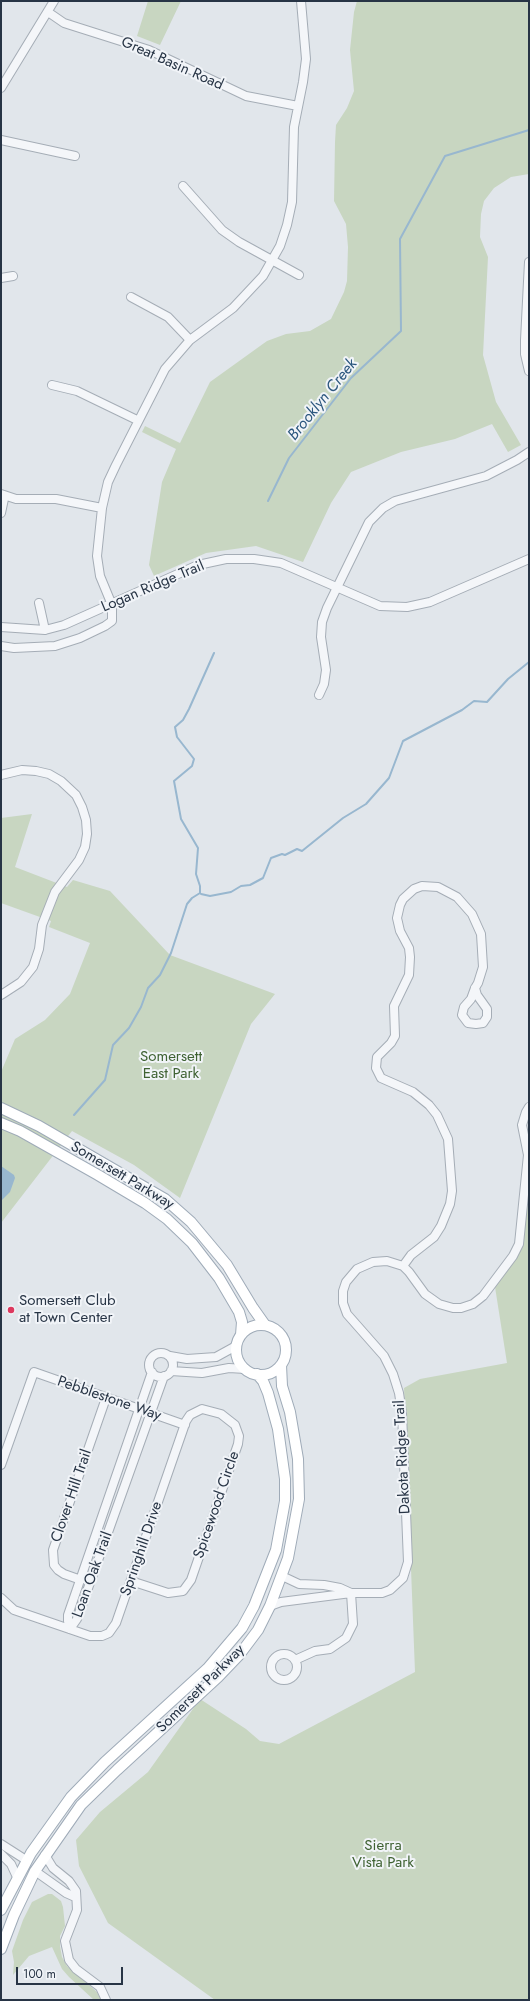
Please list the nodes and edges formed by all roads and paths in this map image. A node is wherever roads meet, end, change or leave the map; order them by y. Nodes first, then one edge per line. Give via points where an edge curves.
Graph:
1 (54, 1) edge
2 (301, 1) edge
3 (48, 12) junction
4 (1, 88) edge
5 (298, 106) junction
6 (1, 140) edge
7 (75, 156) dead end
8 (183, 186) dead end
9 (274, 261) junction
10 (529, 262) edge
11 (299, 275) dead end
12 (13, 276) dead end
13 (1, 278) edge
14 (131, 297) dead end
15 (190, 340) junction
16 (527, 340) edge
17 (529, 371) edge
18 (52, 385) dead end
19 (137, 420) junction
20 (529, 452) edge
21 (1, 494) edge
22 (102, 508) junction
23 (1, 513) edge
24 (529, 559) edge
25 (339, 587) junction
26 (39, 604) dead end
27 (112, 604) junction
28 (1, 627) edge
29 (46, 630) junction
30 (1, 646) edge
31 (319, 695) dead end
32 (1, 775) edge
33 (475, 988) dead end
34 (1, 995) edge
35 (529, 1107) edge
36 (1, 1108) edge
37 (1, 1123) edge
38 (403, 1266) junction
39 (265, 1325) junction
40 (241, 1335) junction
41 (236, 1346) junction
42 (170, 1356) junction
43 (281, 1365) junction
44 (245, 1369) junction
45 (171, 1371) junction
46 (152, 1372) junction
47 (257, 1374) junction
48 (164, 1376) junction
49 (106, 1398) junction
50 (140, 1410) junction
51 (151, 1414) junction
52 (185, 1425) junction
53 (4, 1445) edge
54 (1, 1465) edge
55 (282, 1576) junction
56 (81, 1580) junction
57 (131, 1581) junction
58 (351, 1593) junction
59 (1, 1598) edge
60 (270, 1606) junction
61 (70, 1629) junction
62 (295, 1660) dead end
63 (57, 1817) junction
64 (1, 1844) edge
65 (1, 1854) edge
66 (45, 1856) junction
67 (26, 1860) junction
68 (35, 1871) junction
69 (17, 1877) junction
70 (75, 1897) junction
71 (1, 1910) edge
72 (1, 1931) edge
73 (1, 1949) edge
74 (106, 2000) edge

1 - 3 street
2 - 5 street via 306,59
3 - 4 street
3 - 5 street, Great Basin Road via 64,23 149,50 246,96
5 - 9 street via 294,127 292,202
6 - 7 street
8 - 9 street via 222,230
9 - 11 street
9 - 15 street via 238,303
10 - 16 street
12 - 13 street
14 - 15 street via 168,317
15 - 19 street via 165,369
16 - 17 street via 525,354
18 - 19 street via 76,391
19 - 22 street via 108,482
20 - 25 street via 486,476 395,501 383,508 369,522
21 - 22 street via 16,499 56,499
21 - 23 street via 4,499
22 - 27 street via 97,556 100,576
24 - 25 street, Logan Ridge Trail via 430,602 407,607 380,606
25 - 27 street, Logan Ridge Trail via 281,563 254,559 226,559 198,565
25 - 31 street via 322,622 321,637 326,670
26 - 29 street
27 - 29 street, Logan Ridge Trail
27 - 30 street via 112,621 80,638 55,646 36,648
28 - 29 street, Logan Ridge Trail
32 - 34 street via 28,770 54,777 71,790 79,801 87,826 85,847 76,865 58,886 45,919 33,967 21,982
33 - 38 street via 482,975 484,960 481,934 472,914 457,897 438,887 422,886 408,893 400,905 397,918 409,948 409,975 394,1006 395,1036 377,1057 376,1068 381,1078 413,1092 437,1114 448,1139 452,1191 442,1226
35 - 38 street via 522,1125 528,1155 519,1244 483,1296 473,1304 461,1308 439,1304 429,1298
36 - 39 main road, Somersett Parkway via 39,1126 165,1198 191,1222 227,1265
37 - 40 main road, Somersett Parkway via 101,1176 167,1219 192,1243 219,1278 239,1312 242,1322
38 - 58 street, Dakota Ridge Trail via 387,1261 364,1265 350,1275 343,1291 343,1303 347,1314 384,1356 399,1393 408,1562 402,1578 390,1590 382,1593
39 - 40 main road via 251,1326
39 - 43 main road via 277,1330 284,1340 286,1353
40 - 41 main road
41 - 42 street via 216,1357 187,1359
41 - 44 main road via 238,1359
42 - 45 street via 173,1362
42 - 46 street via 161,1353 153,1356 149,1362
43 - 47 main road via 270,1373
43 - 55 main road, Somersett Parkway via 282,1386 294,1434 299,1483 297,1517
44 - 45 street via 229,1368 202,1373
44 - 47 main road
45 - 48 street
46 - 48 street via 157,1376
46 - 50 street, Loan Oak Trail
47 - 63 main road, Somersett Parkway via 268,1393 278,1429 285,1473 285,1494 276,1550 254,1606 233,1639 208,1668 105,1762 71,1797
48 - 51 street, Loan Oak Trail
49 - 50 street, Pebblestone Way
49 - 53 street, Pebblestone Way via 34,1372
49 - 56 street, Clover Hill Trail via 53,1550 54,1565 58,1570
50 - 51 street, Pebblestone Way
50 - 56 street, Loan Oak Trail
51 - 52 street, Pebblestone Way
51 - 61 street, Loan Oak Trail via 77,1619
52 - 57 street, Springhill Drive
52 - 57 street, Spicewood Circle via 190,1416 202,1409 221,1414 235,1425 238,1436 238,1444 191,1580 183,1591 168,1594
53 - 54 street
55 - 58 street, Dakota Ridge Trail via 299,1584 324,1585
55 - 60 main road, Somersett Parkway
56 - 61 street, Loan Oak Trail via 68,1615
57 - 61 street, Springhill Drive via 116,1623 108,1633 96,1637
58 - 60 street, Dakota Ridge Trail via 280,1602
58 - 62 street via 353,1624 346,1638 330,1649 315,1651
59 - 61 street, Springhill Drive via 14,1610
60 - 66 main road, Somersett Parkway via 258,1630 240,1654 81,1805
63 - 67 main road, Somersett Parkway
63 - 68 main road via 54,1830 39,1852
64 - 67 street
65 - 69 street via 11,1864
66 - 68 main road, Somersett Parkway
66 - 70 street via 53,1868 73,1886 76,1891
67 - 69 main road, Somersett Parkway
67 - 72 main road via 24,1878
68 - 70 street
68 - 73 main road, Somersett Parkway
69 - 71 main road, Somersett Parkway
70 - 74 street via 77,1910 66,1935 66,1955 72,1965 100,1987

